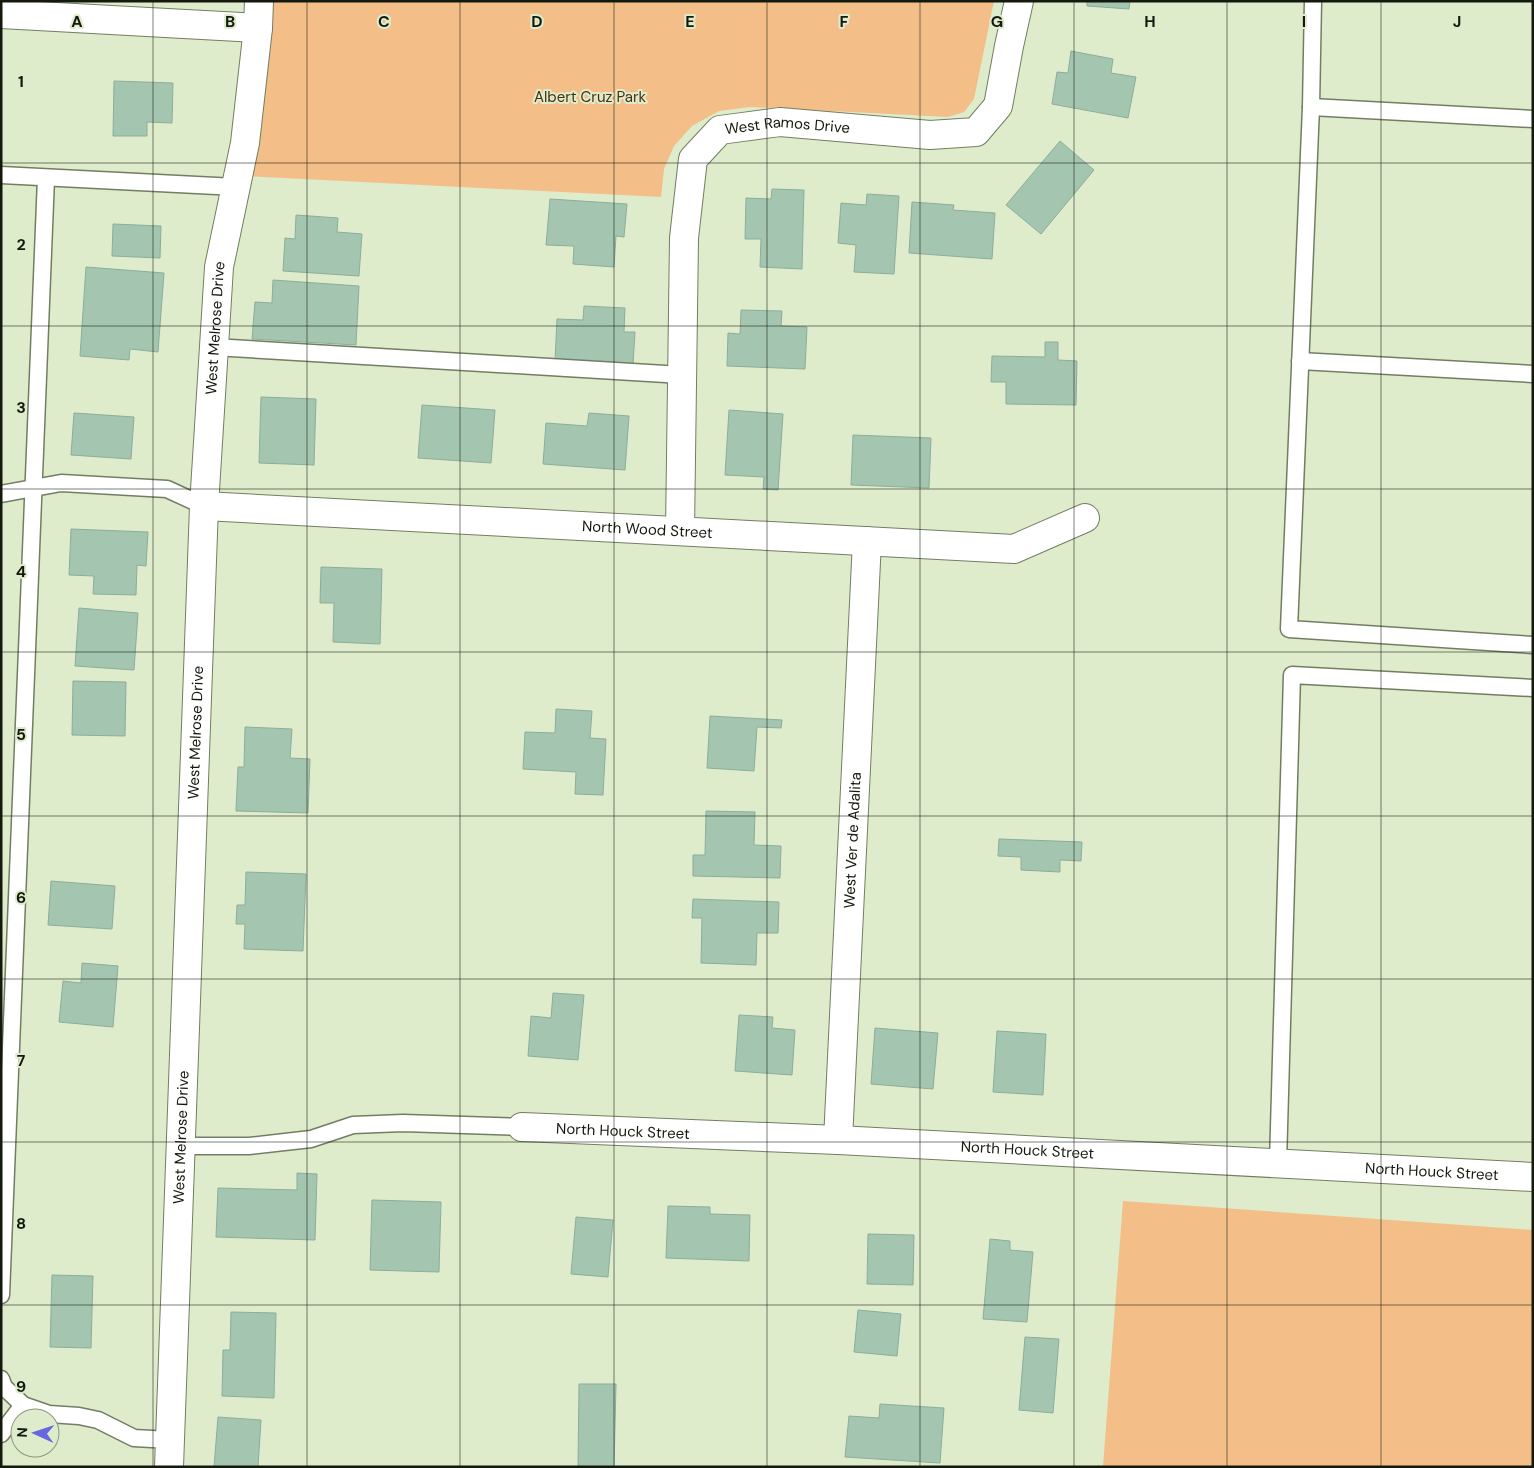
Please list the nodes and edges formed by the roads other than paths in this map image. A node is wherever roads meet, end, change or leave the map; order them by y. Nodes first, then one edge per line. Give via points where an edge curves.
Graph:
1 (259, 1) edge
2 (1019, 1) edge
3 (1313, 1) edge
4 (1, 14) edge
5 (258, 28) junction
6 (1311, 107) junction
7 (1533, 119) edge
8 (1, 176) edge
9 (46, 178) junction
10 (236, 187) junction
11 (214, 347) junction
12 (1300, 361) junction
13 (1533, 374) edge
14 (682, 375) junction
15 (34, 488) junction
16 (1, 494) edge
17 (204, 506) junction
18 (1085, 518) dead end
19 (680, 531) junction
20 (867, 541) junction
21 (1533, 645) edge
22 (1533, 688) edge
23 (522, 1127) joint
24 (838, 1140) junction
25 (181, 1146) junction
26 (1278, 1163) junction
27 (1533, 1177) edge
28 (1, 1296) edge
29 (1, 1379) edge
30 (23, 1405) junction
31 (1, 1434) edge
32 (170, 1440) junction
33 (169, 1467) edge

1 - 5 street, West Melrose Drive
2 - 14 street, West Ramos Drive via 998,106 976,132 930,134 780,122 720,130 693,159 684,238
3 - 6 lane
4 - 5 street
5 - 10 street, West Melrose Drive via 245,143
6 - 7 lane
6 - 12 lane
8 - 9 lane
9 - 10 lane
9 - 15 lane
10 - 11 street, West Melrose Drive via 218,267
11 - 14 lane
11 - 17 street, West Melrose Drive
12 - 13 lane
12 - 21 lane via 1289,628
14 - 19 street, West Ramos Drive
15 - 16 lane
15 - 17 lane via 61,483 167,489
15 - 28 lane
17 - 19 street, North Wood Street
17 - 25 street, West Melrose Drive
18 - 20 street, North Wood Street via 1014,549
19 - 20 street, North Wood Street
20 - 24 street, West Ver de Adalita
22 - 26 lane via 1292,675
23 - 24 street, North Houck Street
23 - 25 lane via 403,1123 353,1125 311,1139 249,1146
24 - 26 street, North Houck Street
25 - 32 street, West Melrose Drive
26 - 27 street, North Houck Street
29 - 30 lane via 4,1387
30 - 31 lane
30 - 32 lane via 49,1414 98,1420 134,1438
32 - 33 street, West Melrose Drive

